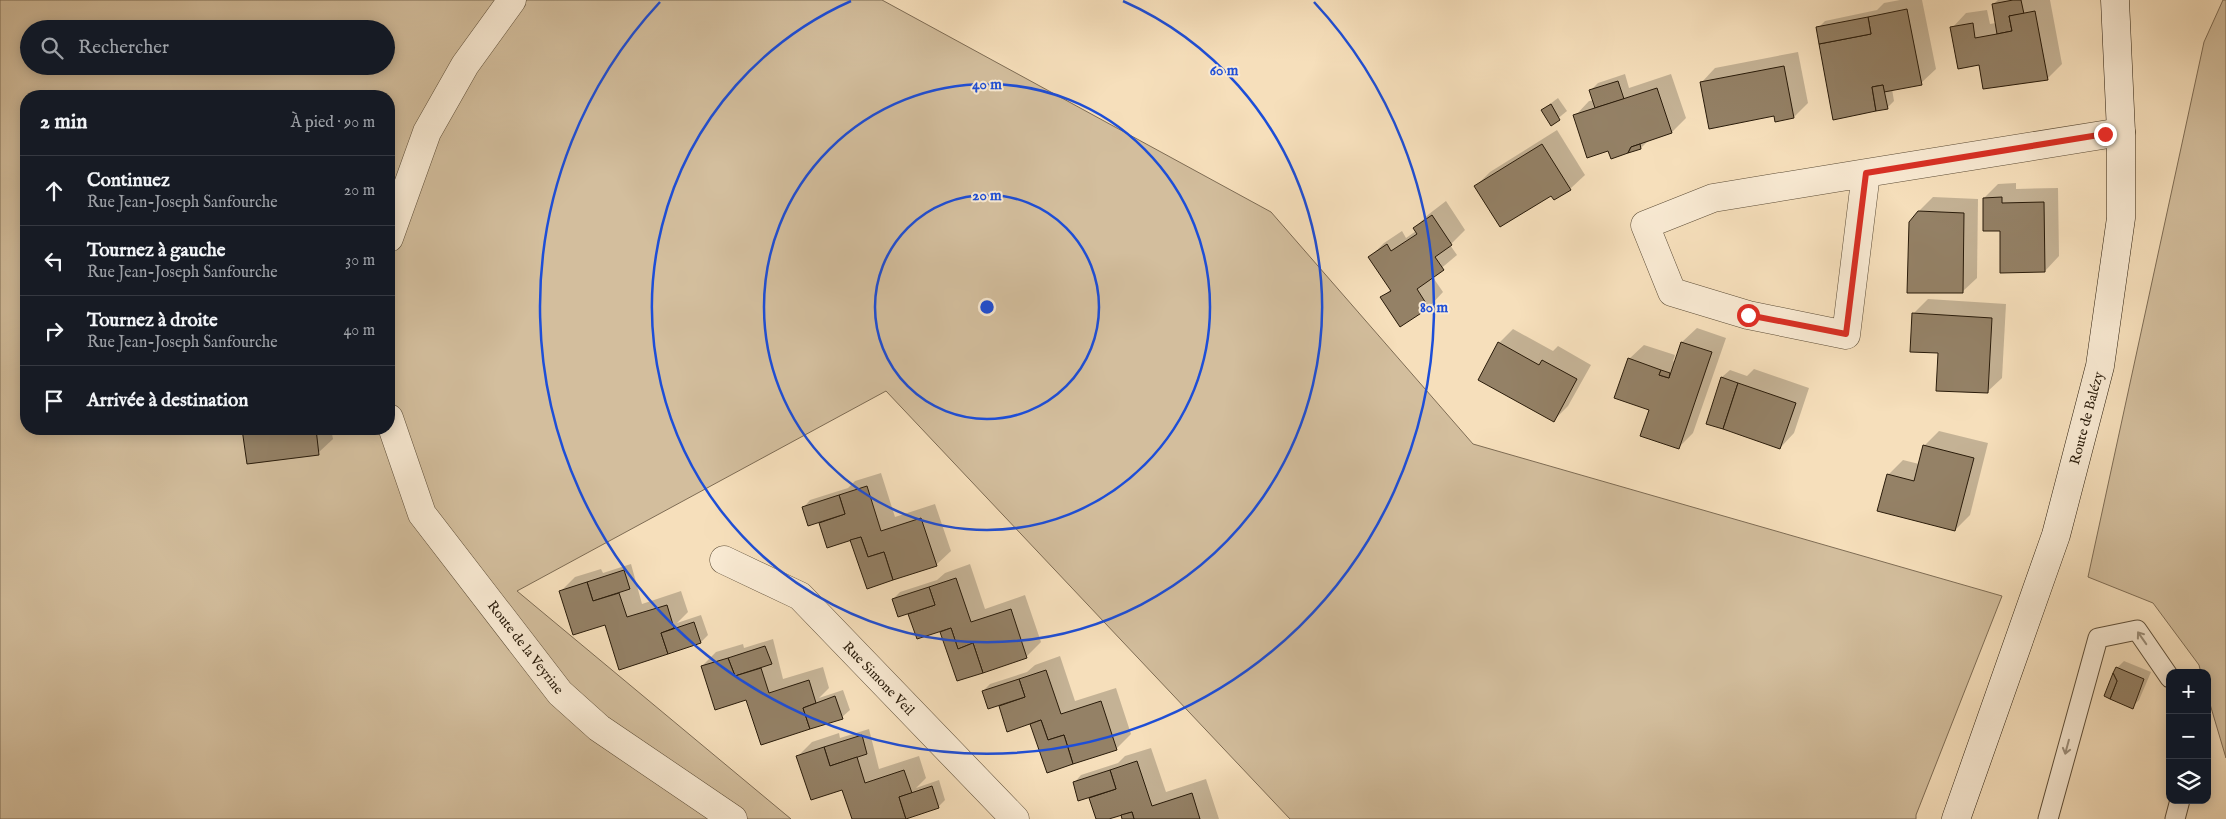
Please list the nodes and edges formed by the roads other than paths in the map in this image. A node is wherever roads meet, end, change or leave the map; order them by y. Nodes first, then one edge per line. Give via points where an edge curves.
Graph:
1 (512, 0) edge
2 (2115, 0) edge
3 (2121, 132) junction
4 (1866, 173) junction
5 (395, 221) edge
6 (395, 435) edge
7 (724, 560) dead end
8 (2166, 672) edge
9 (2179, 804) edge
10 (733, 819) edge
11 (1015, 819) edge
12 (1956, 819) edge
13 (2048, 819) edge
14 (2175, 819) edge

1 - 5 street via 465,65 427,132
2 - 3 street, Route de Balézy
3 - 4 street
3 - 12 street, Route de Balézy via 2121,218 2100,366 2056,535
4 - 4 street via 1712,198 1644,225 1672,292 1748,315 1846,334
6 - 10 street, Route de la Veyrine via 422,514 560,693 599,728
7 - 11 street, Rue Simone Veil via 800,596
8 -> 13 lane via 2137,630 2098,638
9 - 14 lane

